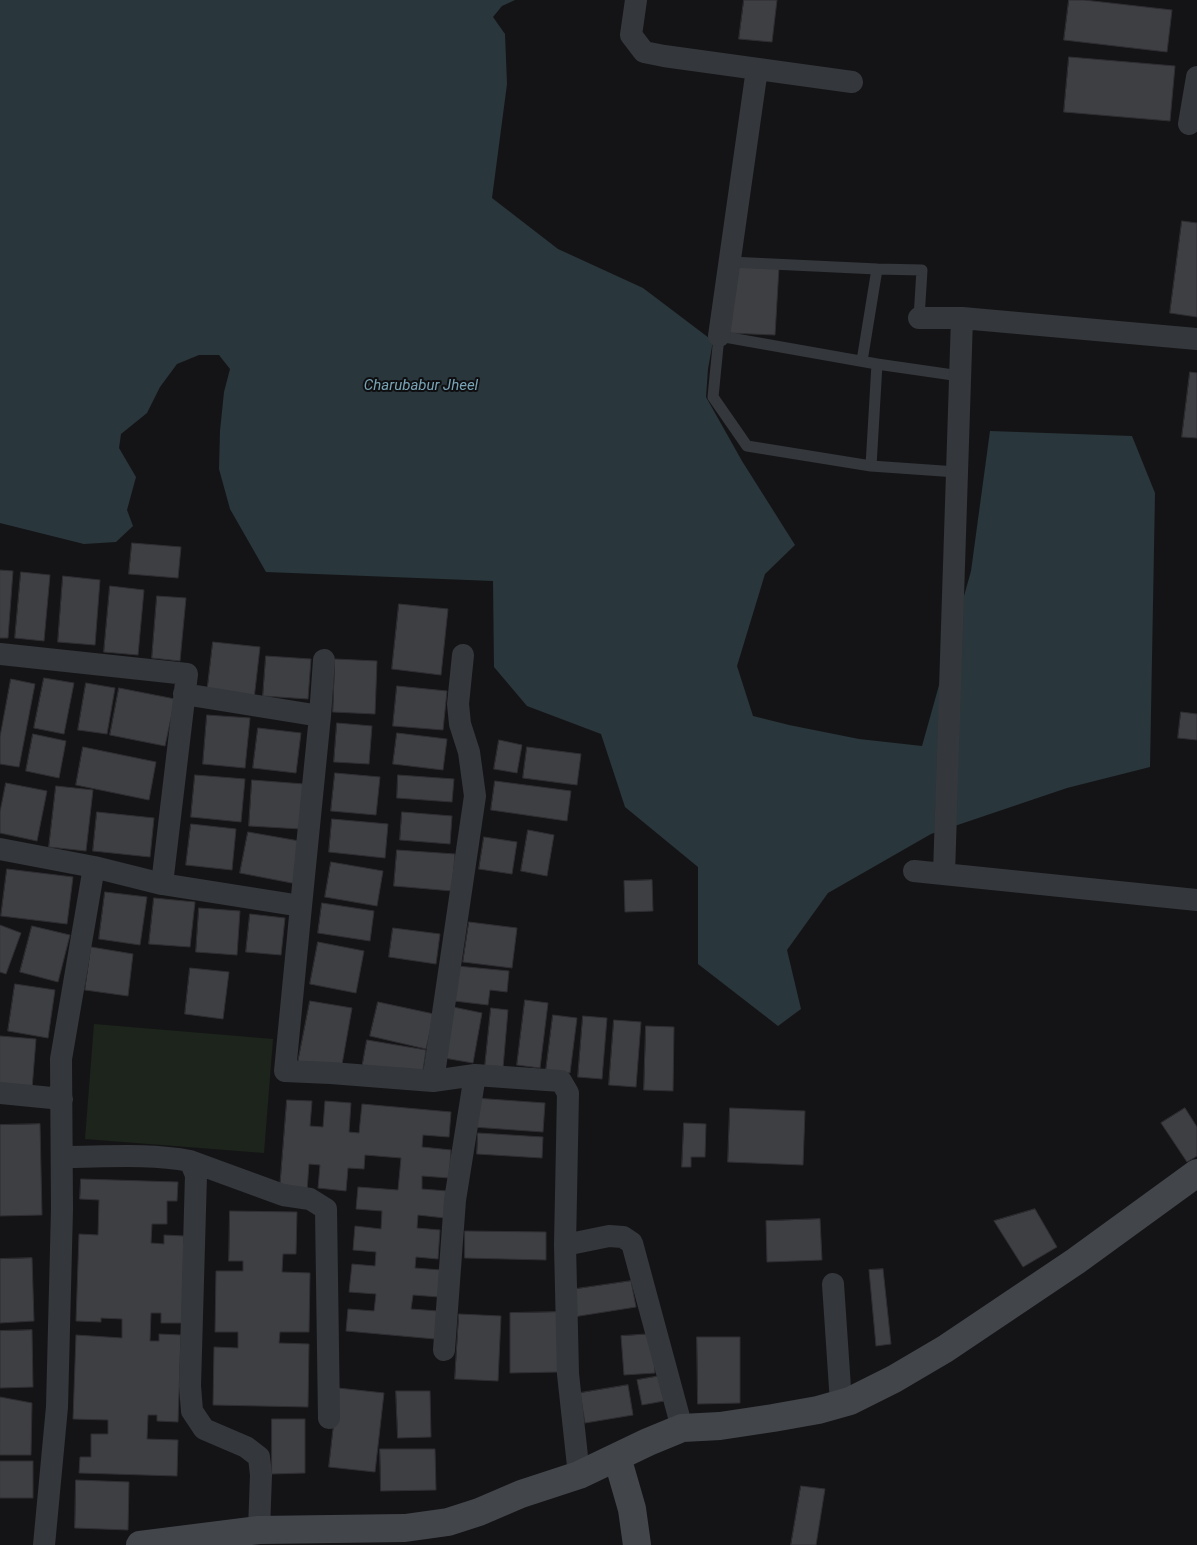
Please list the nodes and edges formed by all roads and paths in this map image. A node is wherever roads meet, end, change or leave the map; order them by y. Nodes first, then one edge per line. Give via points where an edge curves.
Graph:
1 (636, 0) edge
2 (757, 69) junction
3 (1197, 77) edge
4 (852, 82) dead end
5 (1189, 124) dead end
6 (730, 262) junction
7 (877, 270) junction
8 (918, 318) joint
9 (962, 318) junction
10 (719, 336) junction
11 (1197, 339) edge
12 (862, 361) junction
13 (878, 364) junction
14 (960, 376) junction
15 (871, 466) junction
16 (957, 472) junction
17 (0, 654) edge
18 (463, 655) dead end
19 (324, 660) dead end
20 (184, 694) junction
21 (320, 716) junction
22 (0, 849) edge
23 (94, 867) junction
24 (914, 871) dead end
25 (944, 874) junction
26 (162, 884) junction
27 (1197, 900) edge
28 (301, 906) junction
29 (475, 1075) junction
30 (433, 1081) junction
31 (0, 1093) edge
32 (62, 1099) junction
33 (62, 1157) junction
34 (190, 1161) junction
35 (1197, 1173) edge
36 (565, 1245) junction
37 (833, 1284) dead end
38 (444, 1350) dead end
39 (841, 1404) junction
40 (329, 1418) dead end
41 (682, 1428) junction
42 (617, 1457) junction
43 (579, 1474) junction
44 (259, 1530) junction
45 (405, 1537) edge
46 (179, 1543) edge
47 (44, 1545) edge
48 (140, 1545) edge
49 (637, 1545) edge

1 - 2 street via 631,35 644,52
2 - 4 street
2 - 6 street
3 - 5 street
6 - 7 lane
6 - 10 street
7 - 8 lane via 922,270
7 - 12 lane
8 - 9 street
9 - 11 street
9 - 14 street
10 - 12 lane
10 - 15 lane via 713,397 747,446
12 - 13 lane
13 - 14 lane
13 - 15 lane
14 - 16 street
15 - 16 lane
16 - 25 street
17 - 20 street via 187,674
18 - 30 street via 458,704 475,796
19 - 21 street
20 - 21 street
20 - 26 street
21 - 28 street
22 - 23 street
23 - 26 street
23 - 32 street via 61,1059
24 - 25 street
25 - 27 street
26 - 28 street
28 - 30 street via 285,1071
29 - 30 street
29 - 36 street via 561,1081 568,1093
29 - 38 street via 455,1200
31 - 32 street
32 - 33 street
33 - 34 street via 154,1157
33 - 47 street via 57,1407
34 - 40 street via 326,1208
34 - 44 street via 196,1175 192,1411 204,1429 246,1447 259,1457
35 - 39 street via 1076,1261 945,1349 894,1380
36 - 41 street via 609,1236 623,1237 632,1243
36 - 43 street via 568,1374
37 - 39 street
39 - 41 street via 773,1418
41 - 42 street
42 - 43 street
42 - 49 street via 632,1509
43 - 45 street
44 - 45 street
44 - 46 street
46 - 48 street

